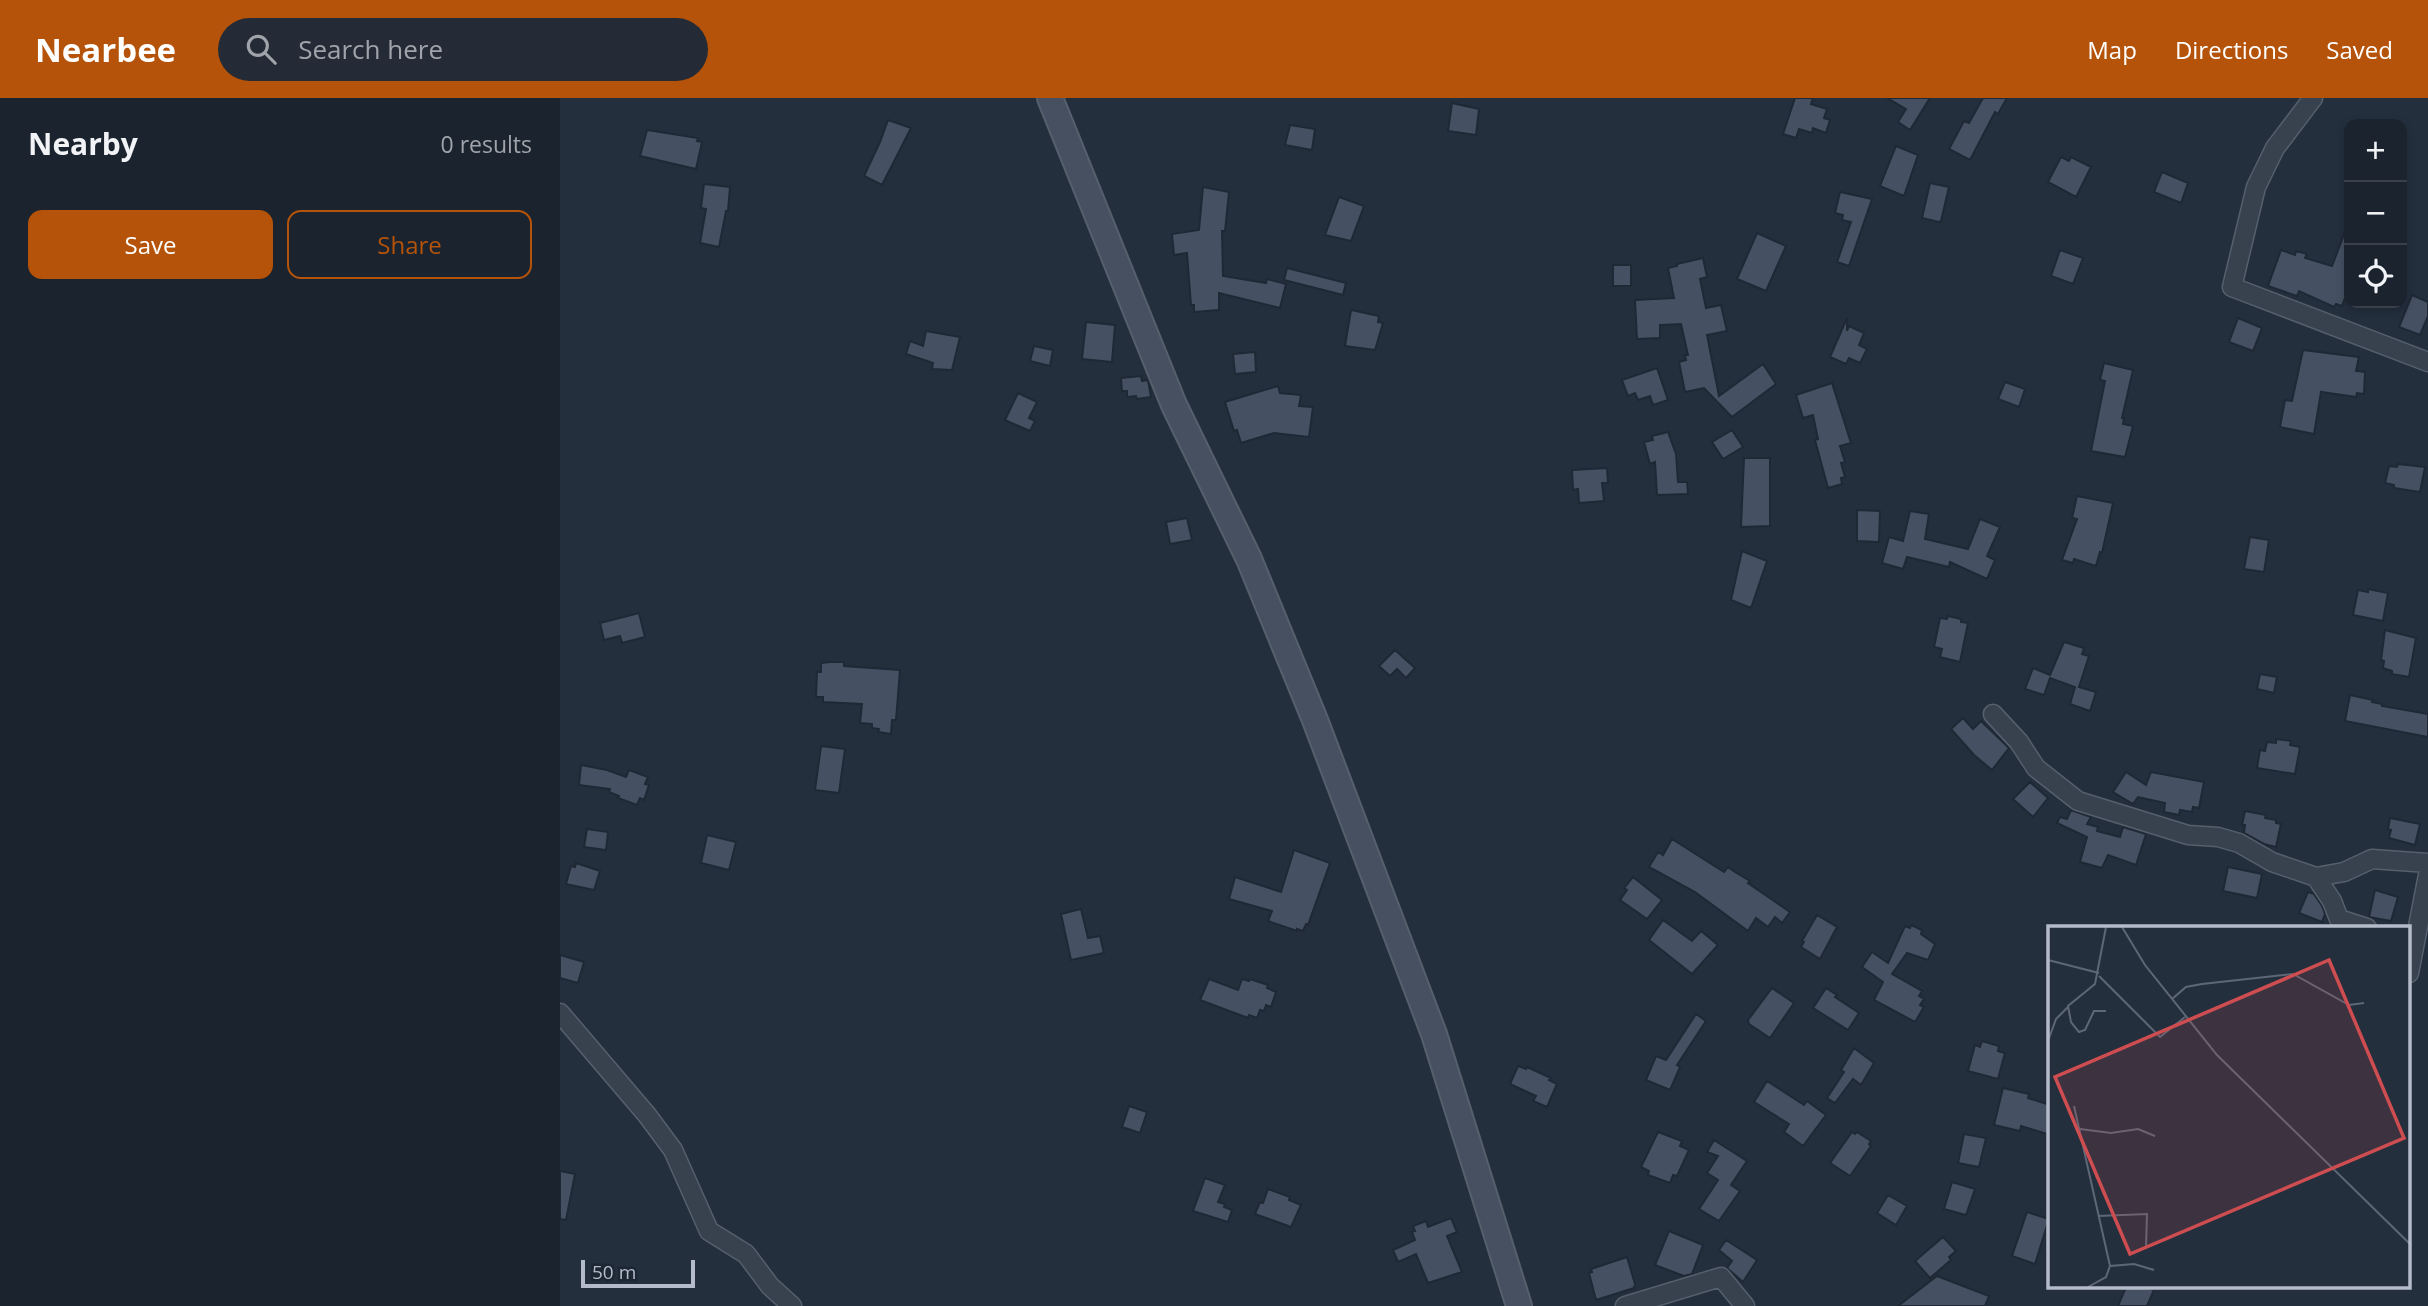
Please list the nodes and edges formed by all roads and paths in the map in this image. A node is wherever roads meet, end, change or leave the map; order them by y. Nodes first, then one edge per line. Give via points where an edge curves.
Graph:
1 (1050, 98) edge
2 (2313, 98) edge
3 (2428, 362) edge
4 (1993, 713) dead end
5 (2428, 863) edge
6 (2428, 875) edge
7 (2316, 877) junction
8 (2361, 926) edge
9 (2412, 943) edge
10 (2410, 963) edge
11 (560, 1013) edge
12 (792, 1306) edge
13 (1519, 1306) edge
14 (1625, 1306) edge
15 (1745, 1306) edge

1 - 13 street via 1174,405 1249,559 1315,720 1434,1034
2 - 3 street via 2275,148 2256,187 2232,287
4 - 7 street via 2036,768 2078,801 2188,835 2239,843 2272,862
5 - 7 street via 2372,859 2344,872
6 - 9 street
7 - 8 street via 2339,919
9 - 10 street
11 - 12 street via 673,1150 709,1231 746,1254
14 - 15 street via 1721,1277

